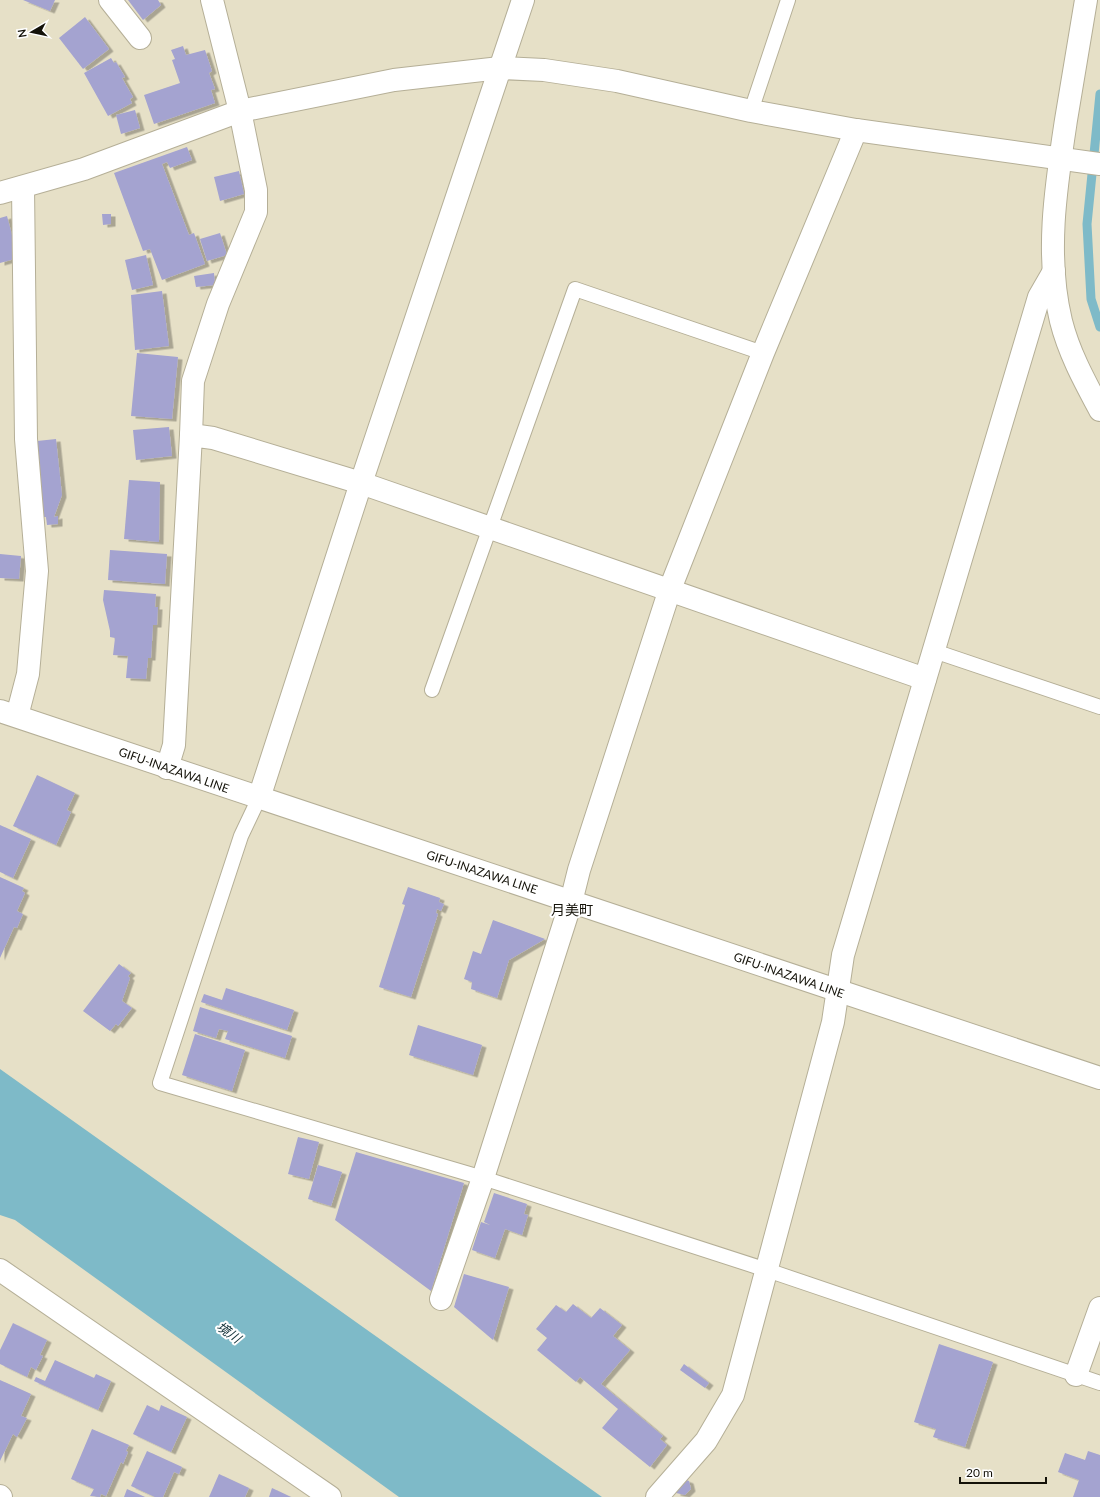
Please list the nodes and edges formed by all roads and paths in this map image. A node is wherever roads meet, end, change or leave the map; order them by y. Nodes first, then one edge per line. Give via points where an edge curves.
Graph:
1 (110, 0) edge
2 (212, 0) edge
3 (523, 0) edge
4 (788, 0) edge
5 (1086, 0) edge
6 (140, 38) dead end
7 (500, 68) junction
8 (240, 111) junction
9 (751, 111) junction
10 (856, 130) junction
11 (1068, 160) junction
12 (1100, 164) edge
13 (23, 187) junction
14 (0, 193) edge
15 (1054, 271) junction
16 (763, 353) junction
17 (1100, 410) edge
18 (191, 436) junction
19 (361, 483) junction
20 (489, 527) junction
21 (670, 589) junction
22 (934, 651) junction
23 (926, 679) junction
24 (432, 690) dead end
25 (1100, 707) edge
26 (5, 715) edge
27 (167, 768) junction
28 (259, 798) junction
29 (571, 902) junction
30 (837, 992) junction
31 (1100, 1078) edge
32 (483, 1178) junction
33 (0, 1270) edge
34 (767, 1270) junction
35 (441, 1299) dead end
36 (1100, 1308) edge
37 (1076, 1375) junction
38 (1100, 1383) edge
39 (330, 1497) edge
40 (657, 1497) edge

1 - 6 street
2 - 8 street
3 - 7 street
4 - 9 lane
5 - 11 street
7 - 8 street via 394,80
7 - 9 street via 544,70 617,81
7 - 19 street
8 - 13 street via 84,169
8 - 18 street via 256,190 256,212 218,304 193,381
9 - 10 street
10 - 11 street
10 - 16 street
11 - 12 street
11 - 15 street via 1052,238
13 - 14 street
13 - 26 street via 26,439 37,571 28,674
15 - 17 street via 1061,321 1076,363
15 - 22 street via 1039,297
16 - 20 lane via 575,289
16 - 21 street
18 - 19 street via 213,438
18 - 27 street via 174,745
19 - 20 street
19 - 28 street
20 - 21 street
20 - 24 lane
21 - 23 street
21 - 29 street
22 - 23 street
22 - 25 lane
23 - 30 street via 843,955
26 - 27 street, GIFU-INAZAWA LINE
27 - 28 street, GIFU-INAZAWA LINE
28 - 29 street, GIFU-INAZAWA LINE
28 - 32 lane via 241,836 160,1083
29 - 30 street, GIFU-INAZAWA LINE
29 - 32 street
30 - 31 street, GIFU-INAZAWA LINE
30 - 34 street via 833,1022
32 - 34 lane
32 - 35 street
33 - 39 street
34 - 37 lane
34 - 40 street via 733,1395 706,1441
36 - 37 street
37 - 38 lane

